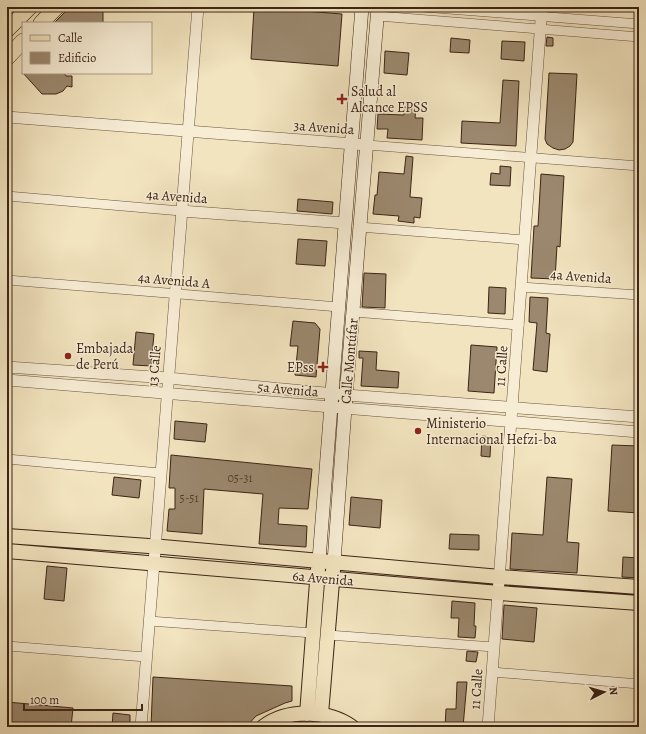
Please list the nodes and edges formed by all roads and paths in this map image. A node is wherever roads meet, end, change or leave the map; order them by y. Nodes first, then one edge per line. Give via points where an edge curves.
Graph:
1 (30, 7) edge
2 (57, 7) edge
3 (198, 7) edge
4 (362, 7) edge
5 (423, 7) edge
6 (378, 12) edge
7 (542, 12) edge
8 (42, 22) edge
9 (639, 24) edge
10 (541, 29) junction
11 (7, 30) edge
12 (639, 37) edge
13 (22, 42) edge
14 (7, 58) edge
15 (7, 117) edge
16 (188, 131) junction
17 (352, 144) junction
18 (367, 145) junction
19 (531, 158) junction
20 (639, 166) edge
21 (7, 196) edge
22 (181, 211) junction
23 (345, 223) junction
24 (359, 227) junction
25 (525, 240) junction
26 (7, 280) edge
27 (521, 287) junction
28 (175, 294) junction
29 (639, 295) edge
30 (339, 307) junction
31 (353, 312) junction
32 (519, 324) junction
33 (7, 367) edge
34 (168, 378) junction
35 (7, 380) edge
36 (167, 394) junction
37 (332, 394) junction
38 (346, 395) junction
39 (331, 407) junction
40 (345, 408) junction
41 (513, 408) junction
42 (639, 417) edge
43 (512, 422) junction
44 (639, 432) edge
45 (7, 458) edge
46 (160, 473) junction
47 (7, 536) edge
48 (154, 547) junction
49 (7, 551) edge
50 (319, 560) junction
51 (334, 562) junction
52 (153, 563) junction
53 (500, 576) junction
54 (317, 577) junction
55 (332, 578) junction
56 (639, 587) edge
57 (499, 593) junction
58 (639, 603) edge
59 (149, 621) junction
60 (313, 634) junction
61 (328, 635) junction
62 (7, 646) edge
63 (494, 648) junction
64 (146, 657) junction
65 (492, 672) junction
66 (639, 684) edge
67 (306, 714) junction
68 (322, 714) junction
69 (141, 727) edge
70 (264, 727) edge
71 (352, 727) edge
72 (488, 727) edge

1 - 11 highway
2 - 8 highway
3 - 16 street, 13 Calle
4 - 17 main road, Calle Montúfar
5 - 7 street
6 - 10 street
6 - 18 main road, Calle Montúfar
7 - 9 street
7 - 10 street, 11 Calle
10 - 12 street
10 - 19 street, 11 Calle
13 - 14 highway
15 - 16 street, 3a Avenida
16 - 17 street, 3a Avenida
16 - 22 street, 13 Calle
17 - 18 street, 3a Avenida
17 - 23 main road, Calle Montúfar
18 - 19 street, 3a Avenida
18 - 24 main road, Calle Montúfar
19 - 20 street, 3a Avenida
19 - 25 street, 11 Calle
21 - 22 street, 4a Avenida
22 - 23 street, 4a Avenida
22 - 28 street, 13 Calle
23 - 30 main road, Calle Montúfar
24 - 25 street
24 - 31 main road, Calle Montúfar
25 - 27 street, 11 Calle
26 - 28 street, 4a Avenida A
27 - 29 street, 4a Avenida
27 - 32 street, 11 Calle
28 - 30 street, 4a Avenida A
28 - 34 street, 13 Calle
30 - 37 main road, Calle Montúfar
31 - 32 street
31 - 38 main road, Calle Montúfar
32 - 41 street, 11 Calle
33 - 34 street, 5a Avenida
34 - 36 street, 13 Calle
34 - 37 street, 5a Avenida
35 - 36 street, 5a Avenida
36 - 39 street, 5a Avenida
36 - 46 street, 13 Calle
37 - 38 street, 5a Avenida
37 - 39 main road, Calle Montúfar
38 - 40 main road, Calle Montúfar
38 - 41 street, 5a Avenida
39 - 40 street, 5a Avenida
39 - 50 main road, Calle Montúfar
40 - 43 street, 5a Avenida
40 - 51 main road, Calle Montúfar
41 - 42 street, 5a Avenida
41 - 43 street, 11 Calle
43 - 44 street, 5a Avenida
43 - 53 street, 11 Calle
45 - 46 street
46 - 48 street, 13 Calle
47 - 48 main road, 6a Avenida
48 - 50 main road, 6a Avenida
48 - 52 street, 13 Calle
49 - 52 main road, 6a Avenida
50 - 51 main road, 6a Avenida
50 - 54 main road, Calle Montúfar
51 - 53 main road, 6a Avenida
51 - 55 main road, Calle Montúfar
52 - 54 main road, 6a Avenida
52 - 59 street, 13 Calle
53 - 56 main road, 6a Avenida
53 - 57 street, 11 Calle
54 - 55 main road, 6a Avenida
54 - 60 main road, Calle Montúfar
55 - 57 main road, 6a Avenida
55 - 61 main road, Calle Montúfar
57 - 58 main road, 6a Avenida
57 - 63 street, 11 Calle
59 - 60 street
59 - 64 street, 13 Calle
60 - 67 main road, Calle Montúfar
61 - 63 street
61 - 68 main road, Calle Montúfar
62 - 64 street
63 - 65 street, 11 Calle
64 - 69 street, 13 Calle
65 - 66 street
65 - 72 street, 11 Calle
67 - 68 main road
67 - 70 main road via 286,716
68 - 71 main road

